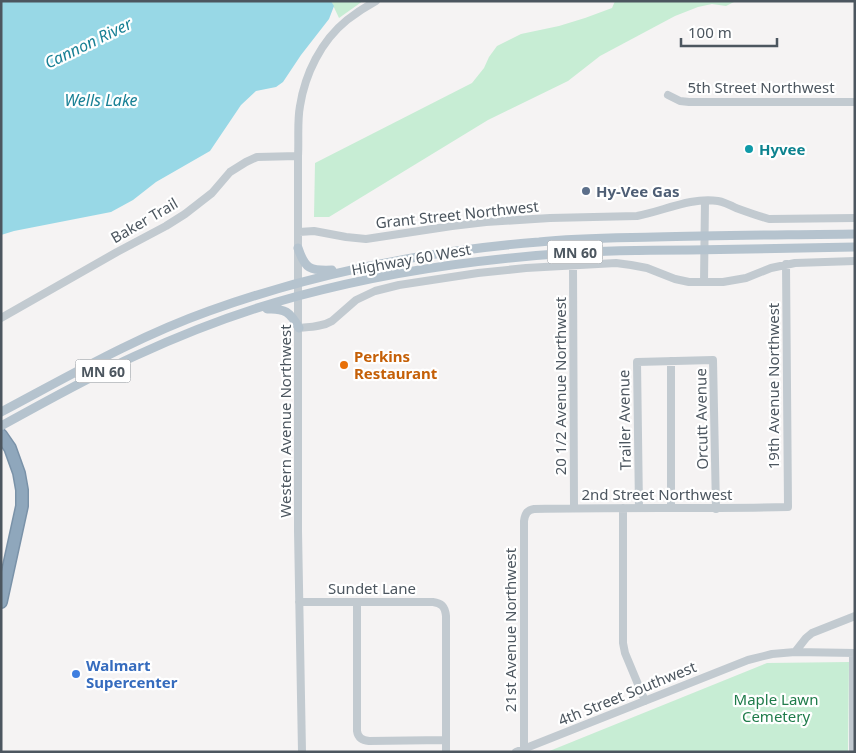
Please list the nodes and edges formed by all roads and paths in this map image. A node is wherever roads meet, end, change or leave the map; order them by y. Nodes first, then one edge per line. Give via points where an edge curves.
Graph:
1 (376, 1) edge
2 (668, 95) dead end
3 (855, 102) edge
4 (298, 156) junction
5 (705, 201) junction
6 (855, 218) edge
7 (299, 232) junction
8 (855, 234) edge
9 (705, 236) junction
10 (855, 247) edge
11 (298, 248) junction
12 (704, 250) junction
13 (855, 261) edge
14 (786, 264) junction
15 (573, 265) junction
16 (355, 269) junction
17 (298, 282) junction
18 (704, 282) junction
19 (298, 296) junction
20 (252, 310) junction
21 (1, 318) edge
22 (299, 328) junction
23 (672, 361) junction
24 (1, 412) edge
25 (1, 426) edge
26 (1, 434) edge
27 (788, 507) joint
28 (574, 508) junction
29 (623, 508) junction
30 (639, 508) junction
31 (671, 508) junction
32 (716, 508) junction
33 (527, 512) joint
34 (1, 602) edge
35 (299, 602) junction
36 (357, 602) junction
37 (855, 616) edge
38 (795, 652) junction
39 (854, 653) edge
40 (645, 701) junction
41 (446, 740) junction
42 (524, 748) junction
43 (302, 752) edge
44 (446, 752) edge
45 (516, 752) edge
46 (853, 752) edge

1 - 4 street, Western Avenue Northwest via 345,22 315,61 302,92
2 - 3 street, 5th Street Northwest via 689,102
4 - 7 street, Western Avenue Northwest
4 - 21 street, Baker Trail via 257,157 246,162 230,172 212,193 185,214
5 - 6 street, Grant Street Northwest via 718,201 769,219
5 - 7 street, Grant Street Northwest via 637,216 486,222 366,239 314,231
5 - 9 street
7 - 11 street, Western Avenue Northwest
8 - 9 main road, Highway 60 West / MN 60
9 - 12 street
9 - 16 main road, Highway 60 West / MN 60 via 540,242 420,256
10 - 12 main road, Highway 60 West / MN 60
11 - 16 main road via 304,263 311,268 326,271
11 - 17 street, Western Avenue Northwest
12 - 18 street
12 - 19 main road, Highway 60 West / MN 60 via 600,251 463,263 355,282
13 - 14 street
14 - 18 street via 746,278
14 - 27 street, 19th Avenue Northwest
15 - 18 street via 632,265 675,279
15 - 22 street via 478,273 392,287 362,296 328,324
15 - 28 street, 20 1/2 Avenue Northwest
16 - 17 main road, Highway 60 West / MN 60
17 - 19 street, Western Avenue Northwest
17 - 24 main road, Highway 60 West / MN 60 via 216,308 158,331
19 - 20 main road, Highway 60 West / MN 60
19 - 22 street, Western Avenue Northwest
20 - 22 main road via 283,310
20 - 25 main road, Highway 60 West / MN 60 via 134,356
22 - 35 street, Western Avenue Northwest
23 - 30 street, Trailer Avenue via 638,362
23 - 31 street
23 - 32 street, Orcutt Avenue via 713,360
26 - 34 highway via 19,473 22,506
27 - 32 street, 2nd Street Northwest
28 - 29 street, 2nd Street Northwest
28 - 33 street, 2nd Street Northwest via 534,508
29 - 30 street, 2nd Street Northwest
29 - 40 street via 623,643
30 - 31 street, 2nd Street Northwest
31 - 32 street, 2nd Street Northwest
33 - 42 street, 21st Avenue Northwest via 524,516
35 - 36 street, Sundet Lane
35 - 43 street, Western Avenue Northwest
36 - 41 street, Sundet Lane via 433,602 444,607
36 - 41 street via 357,731 360,737 364,740
37 - 38 street via 812,633
38 - 39 street, 4th Street Southwest
38 - 40 street, 4th Street Southwest via 748,660
39 - 46 street
40 - 42 street, 4th Street Southwest
41 - 44 street
42 - 45 street, 4th Street Southwest

